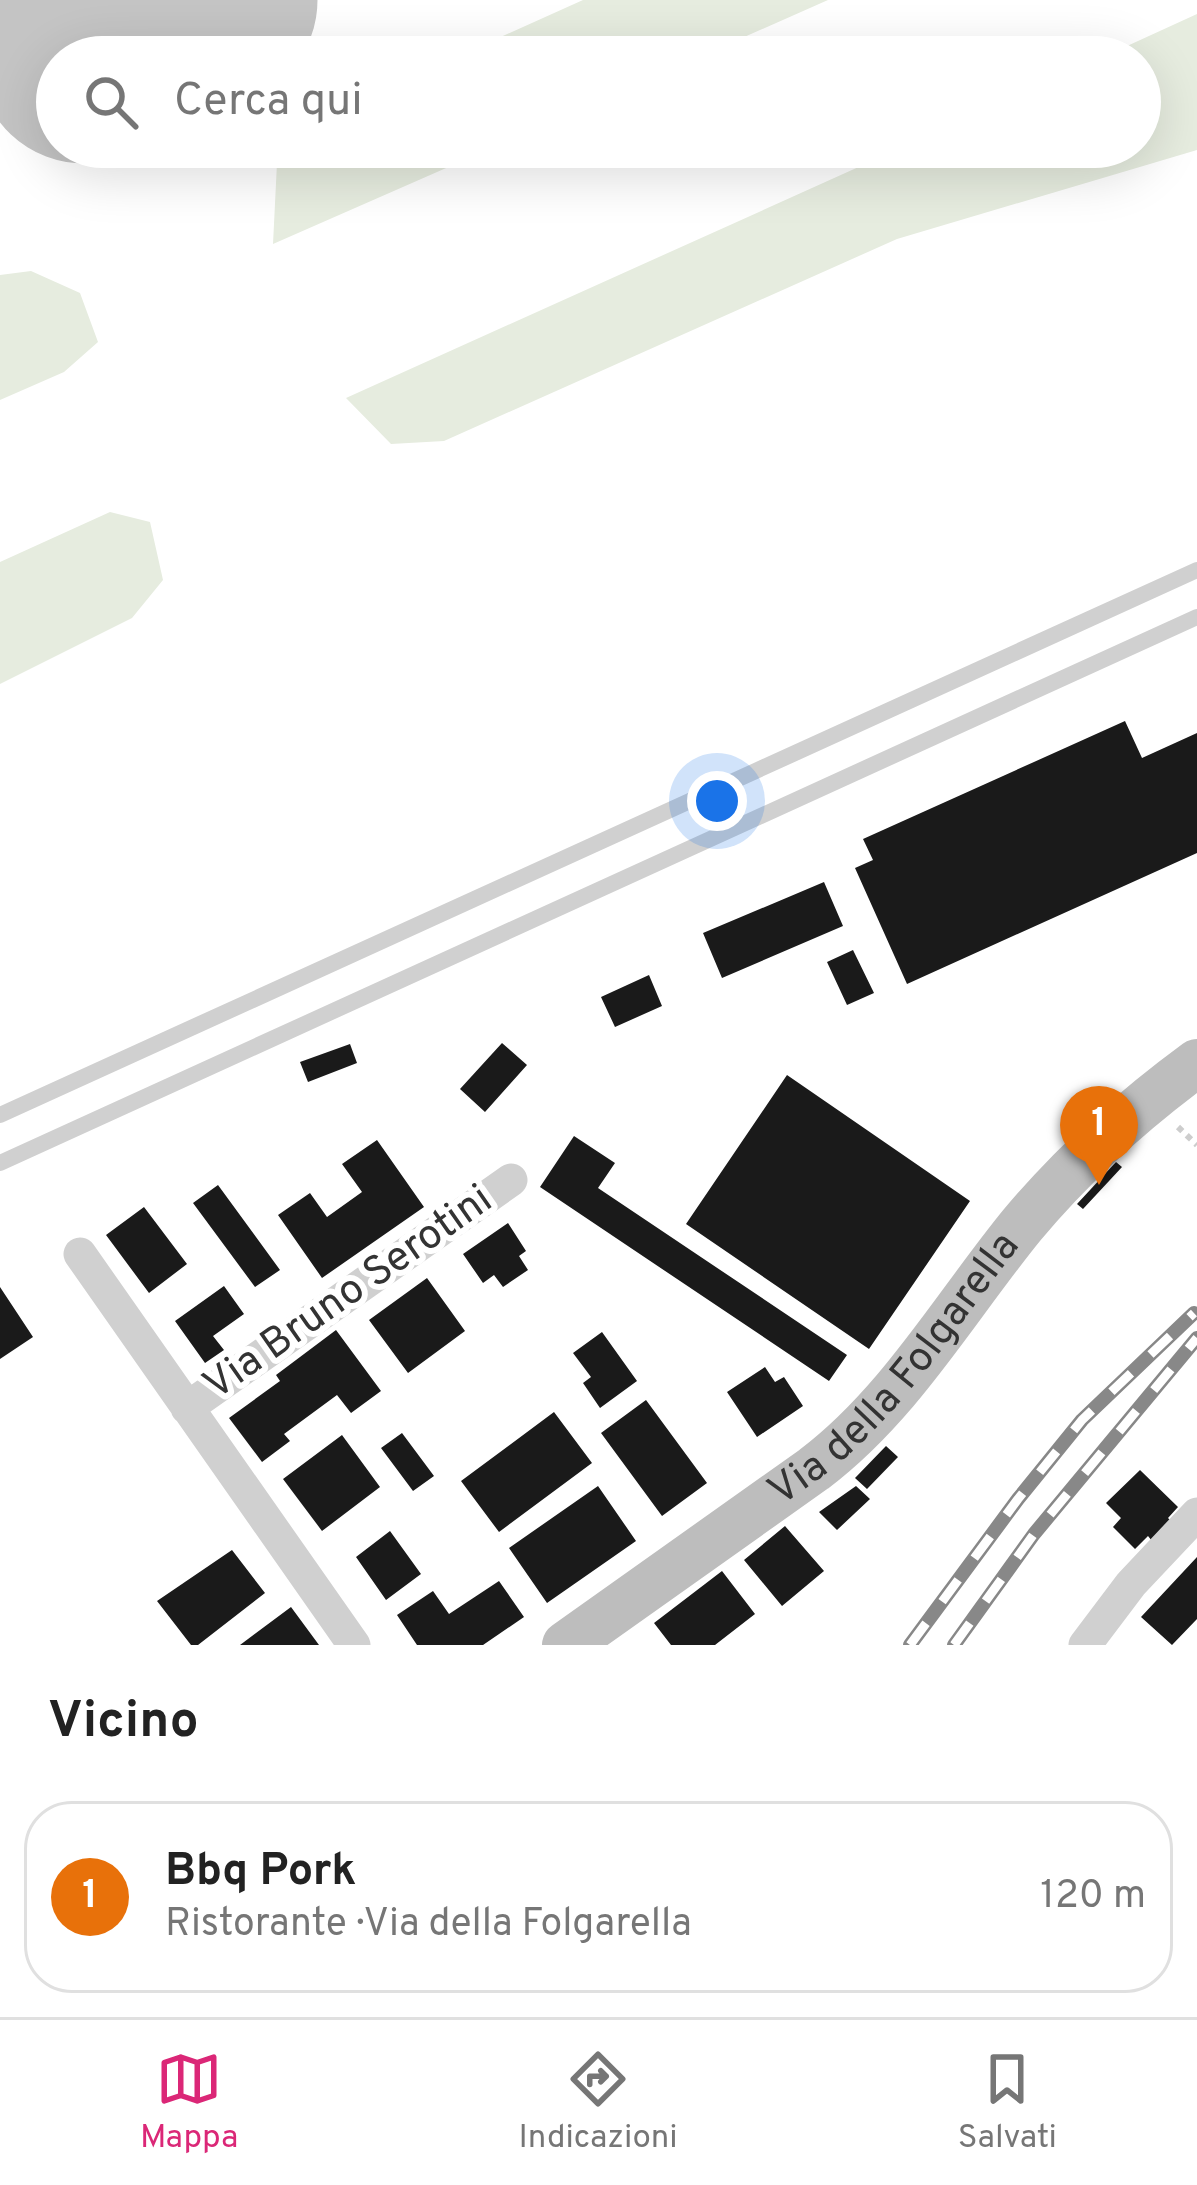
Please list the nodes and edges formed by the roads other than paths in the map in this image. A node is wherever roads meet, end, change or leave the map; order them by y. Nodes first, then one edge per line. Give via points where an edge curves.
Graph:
1 (1197, 570) edge
2 (1197, 617) edge
3 (1197, 1063) edge
4 (0, 1115) edge
5 (0, 1162) edge
6 (511, 1180) dead end
7 (80, 1254) dead end
8 (187, 1408) junction
9 (1197, 1514) edge
10 (354, 1645) edge
11 (566, 1645) edge
12 (1084, 1645) edge

1 - 4 lane
2 - 5 lane
3 - 11 street, Via della Folgarella via 1053,1190 863,1426
6 - 8 street, Via Bruno Serotini
7 - 8 street
8 - 10 street
9 - 12 street

